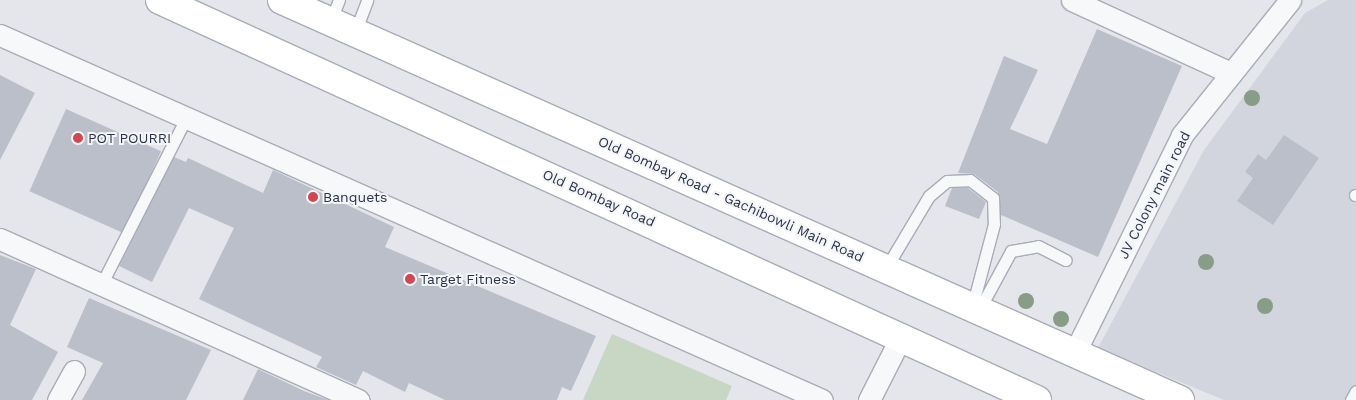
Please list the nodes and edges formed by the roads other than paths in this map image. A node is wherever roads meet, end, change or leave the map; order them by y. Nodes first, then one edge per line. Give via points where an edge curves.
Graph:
1 (160, 0) edge
2 (282, 0) edge
3 (367, 0) edge
4 (1072, 0) edge
5 (1290, 0) edge
6 (334, 11) edge
7 (355, 32) junction
8 (0, 34) edge
9 (1231, 73) junction
10 (187, 116) junction
11 (0, 239) edge
12 (1066, 260) dead end
13 (886, 268) junction
14 (101, 285) junction
15 (975, 308) junction
16 (902, 335) junction
17 (1074, 354) junction
18 (74, 371) dead end
19 (1356, 391) edge
20 (58, 400) edge
21 (358, 400) edge
22 (822, 400) edge
23 (869, 400) edge
24 (1037, 400) edge
25 (1180, 400) edge
26 (1351, 400) edge

1 - 16 main road, Old Bombay Road
2 - 6 main road, Old Bombay Road - Gachibowli Main Road
3 - 7 lane
4 - 9 street
5 - 9 street, JV Colony main road
6 - 7 main road, Old Bombay Road - Gachibowli Main Road
7 - 13 main road, Old Bombay Road - Gachibowli Main Road
8 - 10 street
9 - 17 street, JV Colony main road via 1182,135
10 - 14 lane
10 - 22 street
11 - 14 street
12 - 15 lane via 1038,246 1010,251
13 - 15 main road, Old Bombay Road - Gachibowli Main Road
13 - 15 lane via 929,196 948,180 970,180 993,198 994,224
14 - 21 street
15 - 17 main road, Old Bombay Road - Gachibowli Main Road
16 - 23 street
16 - 24 main road, Old Bombay Road
17 - 25 main road, Old Bombay Road - Gachibowli Main Road
18 - 20 street
19 - 26 lane

